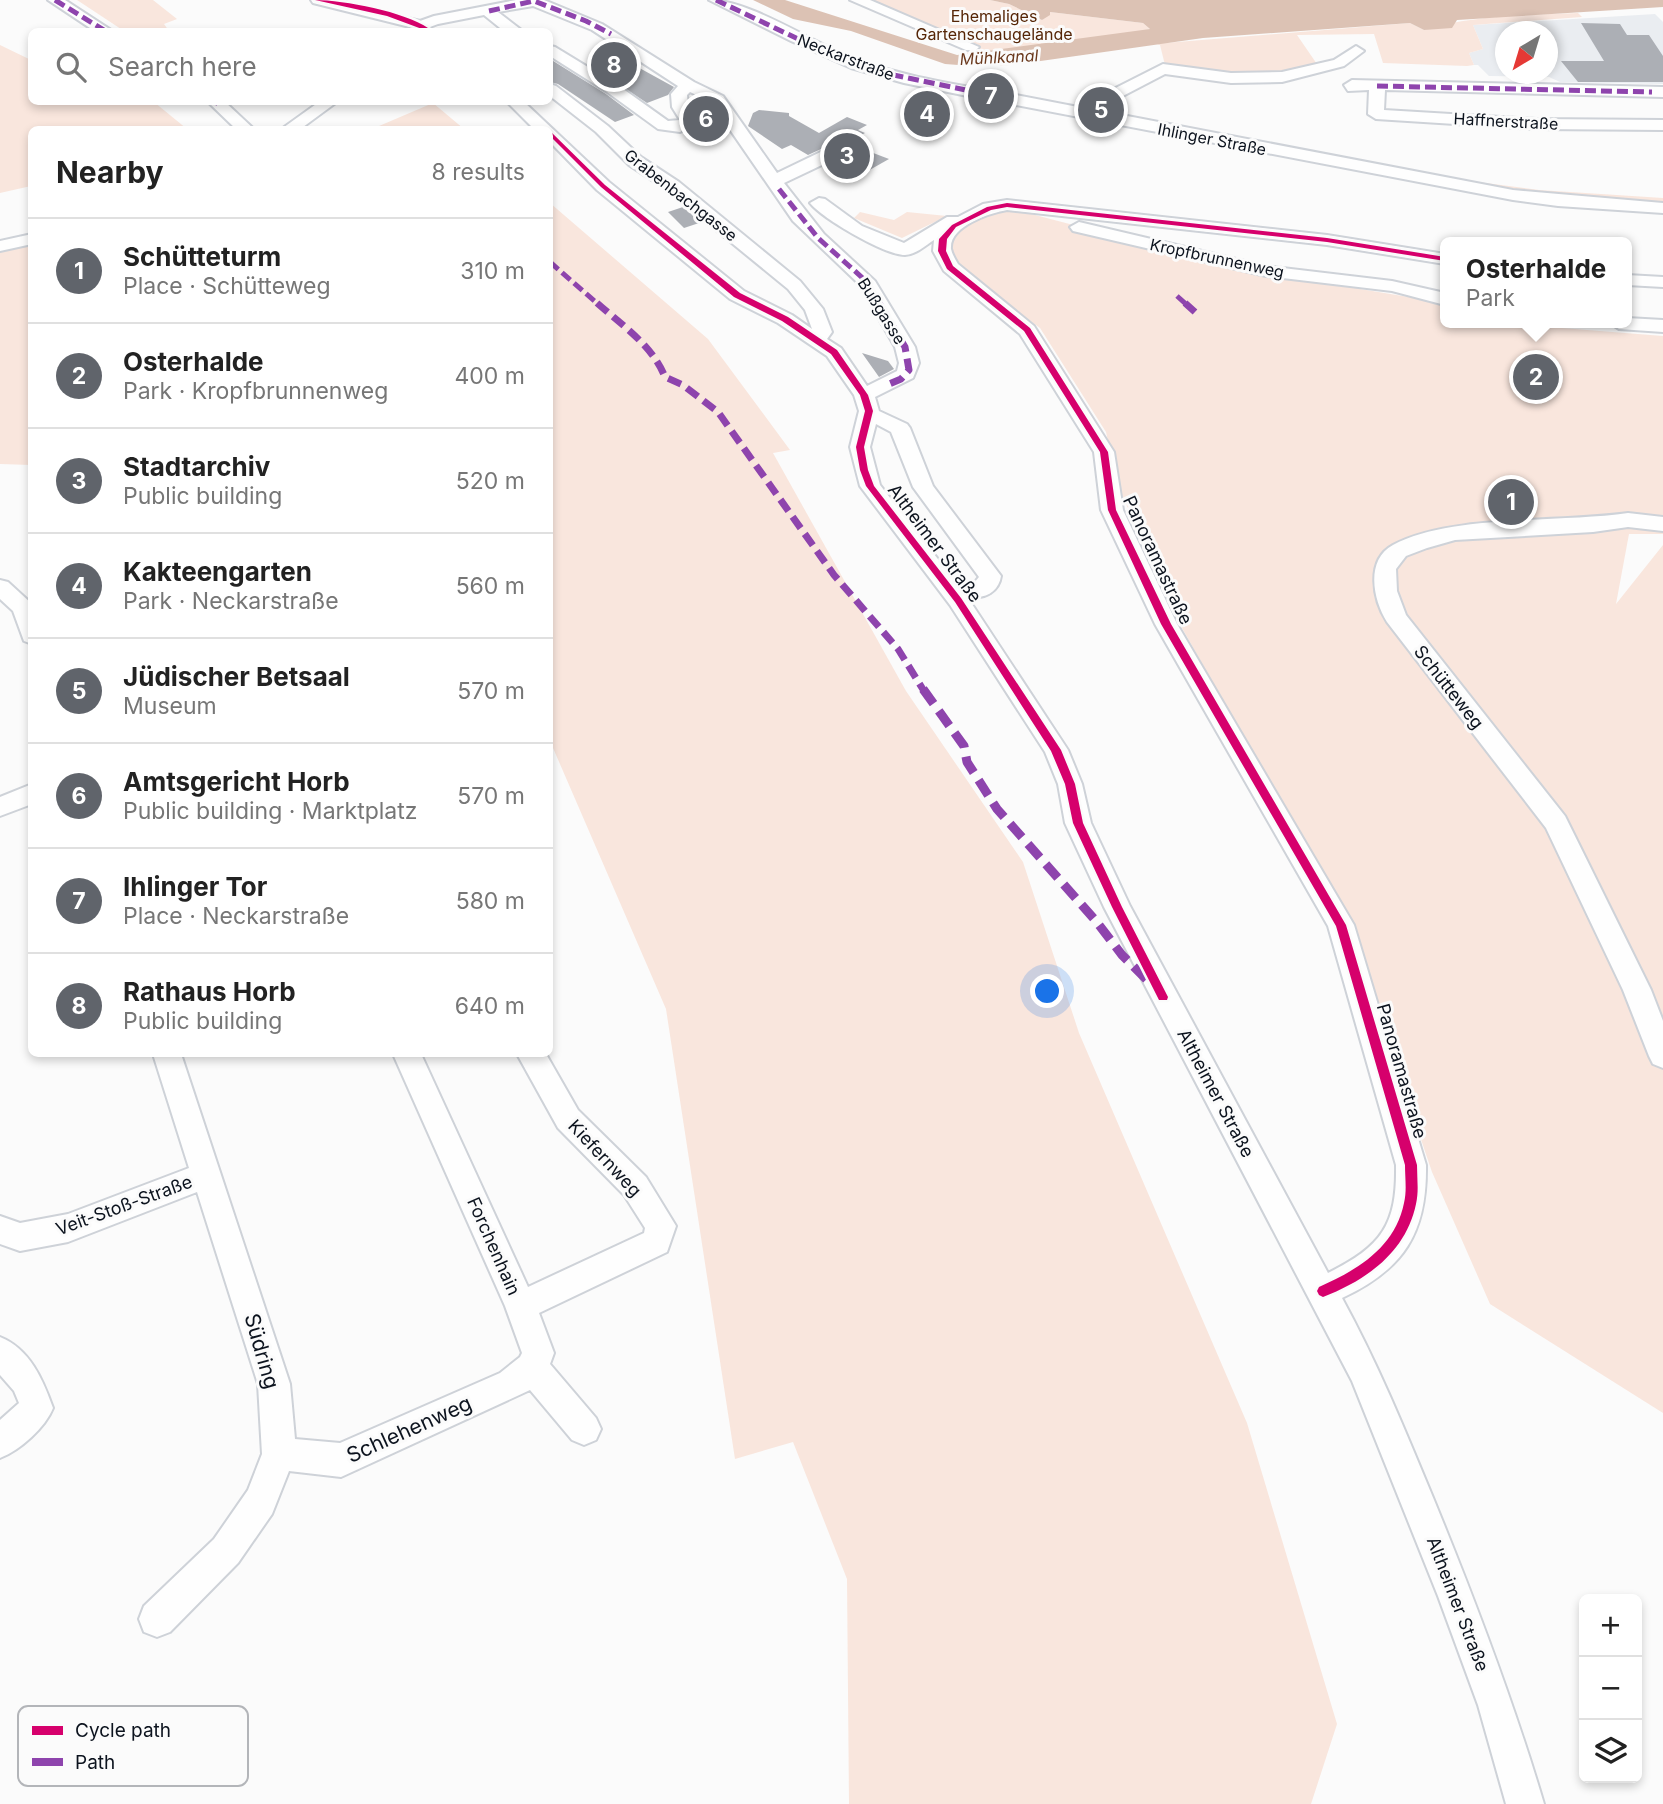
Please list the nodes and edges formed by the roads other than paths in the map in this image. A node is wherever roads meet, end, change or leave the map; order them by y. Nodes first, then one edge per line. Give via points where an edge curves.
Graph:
1 (55, 0) edge
2 (318, 0) edge
3 (533, 0) edge
4 (716, 0) edge
5 (857, 0) edge
6 (489, 11) junction
7 (426, 26) edge
8 (100, 28) edge
9 (510, 28) edge
10 (971, 47) dead end
11 (1356, 51) dead end
12 (553, 52) edge
13 (688, 85) junction
14 (1377, 86) junction
15 (1354, 88) dead end
16 (553, 91) edge
17 (1663, 92) edge
18 (982, 94) dead end
19 (1000, 97) dead end
20 (219, 105) edge
21 (325, 105) edge
22 (519, 105) edge
23 (1079, 113) junction
24 (1663, 125) edge
25 (243, 126) edge
26 (294, 126) edge
27 (549, 126) edge
28 (680, 127) joint
29 (602, 129) junction
30 (559, 133) edge
31 (839, 150) dead end
32 (1424, 177) junction
33 (777, 185) junction
34 (1663, 194) edge
35 (819, 203) dead end
36 (1663, 208) edge
37 (983, 211) junction
38 (28, 240) edge
39 (0, 246) edge
40 (1440, 258) edge
41 (767, 263) junction
42 (719, 280) junction
43 (1632, 280) edge
44 (1663, 282) edge
45 (1440, 298) edge
46 (1632, 324) edge
47 (1663, 326) edge
48 (816, 338) junction
49 (867, 404) junction
50 (1663, 524) edge
51 (0, 587) edge
52 (978, 591) dead end
53 (28, 624) edge
54 (28, 795) edge
55 (0, 807) edge
56 (1663, 1056) edge
57 (168, 1057) edge
58 (408, 1057) edge
59 (533, 1057) edge
60 (206, 1175) junction
61 (0, 1230) edge
62 (1323, 1291) junction
63 (521, 1306) junction
64 (0, 1352) edge
65 (532, 1368) junction
66 (584, 1429) dead end
67 (0, 1443) edge
68 (279, 1454) junction
69 (157, 1619) dead end
70 (1525, 1804) edge

1 - 8 street
2 - 7 street
3 - 6 street
3 - 13 street via 611,34
4 - 18 street, Neckarstraße via 876,71
5 - 10 street
6 - 7 street
6 - 9 street
11 - 23 street via 1339,63 1282,77 1231,78 1163,69
12 - 28 street via 664,127
13 - 28 street via 679,94 689,122
13 - 33 street via 717,99
14 - 15 street via 1352,85
14 - 17 street
14 - 24 street, Haffnerstraße via 1376,114 1536,124
16 - 29 street, Grabenbachgasse
19 - 23 street, Ihlinger Straße
20 - 25 street
21 - 26 street
22 - 27 street, Altheimer Straße
23 - 32 street, Ihlinger Straße
29 - 30 street
29 - 41 street, Grabenbachgasse via 635,161
30 - 42 street, Altheimer Straße via 603,186
31 - 33 street
32 - 34 street, Ihlinger Straße
32 - 36 street, Ihlinger Straße via 1558,201
33 - 49 street, Bußgasse via 818,238 866,281 905,347 906,374
35 - 37 street via 856,230 905,250 962,216
37 - 40 street via 1023,205 1327,240
37 - 45 street, Kropfbrunnenweg via 1266,271 1392,286
37 - 62 street, Panoramastraße via 954,226 943,239 942,251 950,267 1027,330 1104,452 1112,510 1166,624 1341,925 1411,1165 1410,1207 1395,1241 1375,1262 1361,1274
38 - 39 street
41 - 42 street
41 - 48 street, Grabenbachgasse via 814,309 823,332
42 - 48 street, Altheimer Straße via 737,295
43 - 44 street
46 - 47 street
48 - 49 street, Altheimer Straße via 834,352
49 - 52 street, Altheimer Straße via 903,433 923,487 990,576 989,583
49 - 62 street, Altheimer Straße via 860,447 870,486 958,600 1056,750 1078,823 1117,907
50 - 56 street, Schütteweg via 1628,520 1454,533 1398,551 1385,568 1386,591 1395,617 1556,823 1637,990
51 - 53 street via 23,608
54 - 55 street
57 - 60 street, Südring
58 - 63 street, Forchenhain
59 - 63 street, Kiefernweg via 568,1119 635,1186 661,1226 656,1242
60 - 61 street, Veit-Stoß-Straße via 68,1228 20,1237
60 - 68 street, Südring via 274,1384
62 - 70 street, Altheimer Straße via 1365,1373 1456,1596 1496,1704
63 - 65 street, Forchenhain via 538,1353
64 - 67 street via 27,1381 37,1408
65 - 66 street
65 - 68 street, Schlehenweg via 511,1384 341,1460
68 - 69 street, Südring via 260,1502 226,1551

